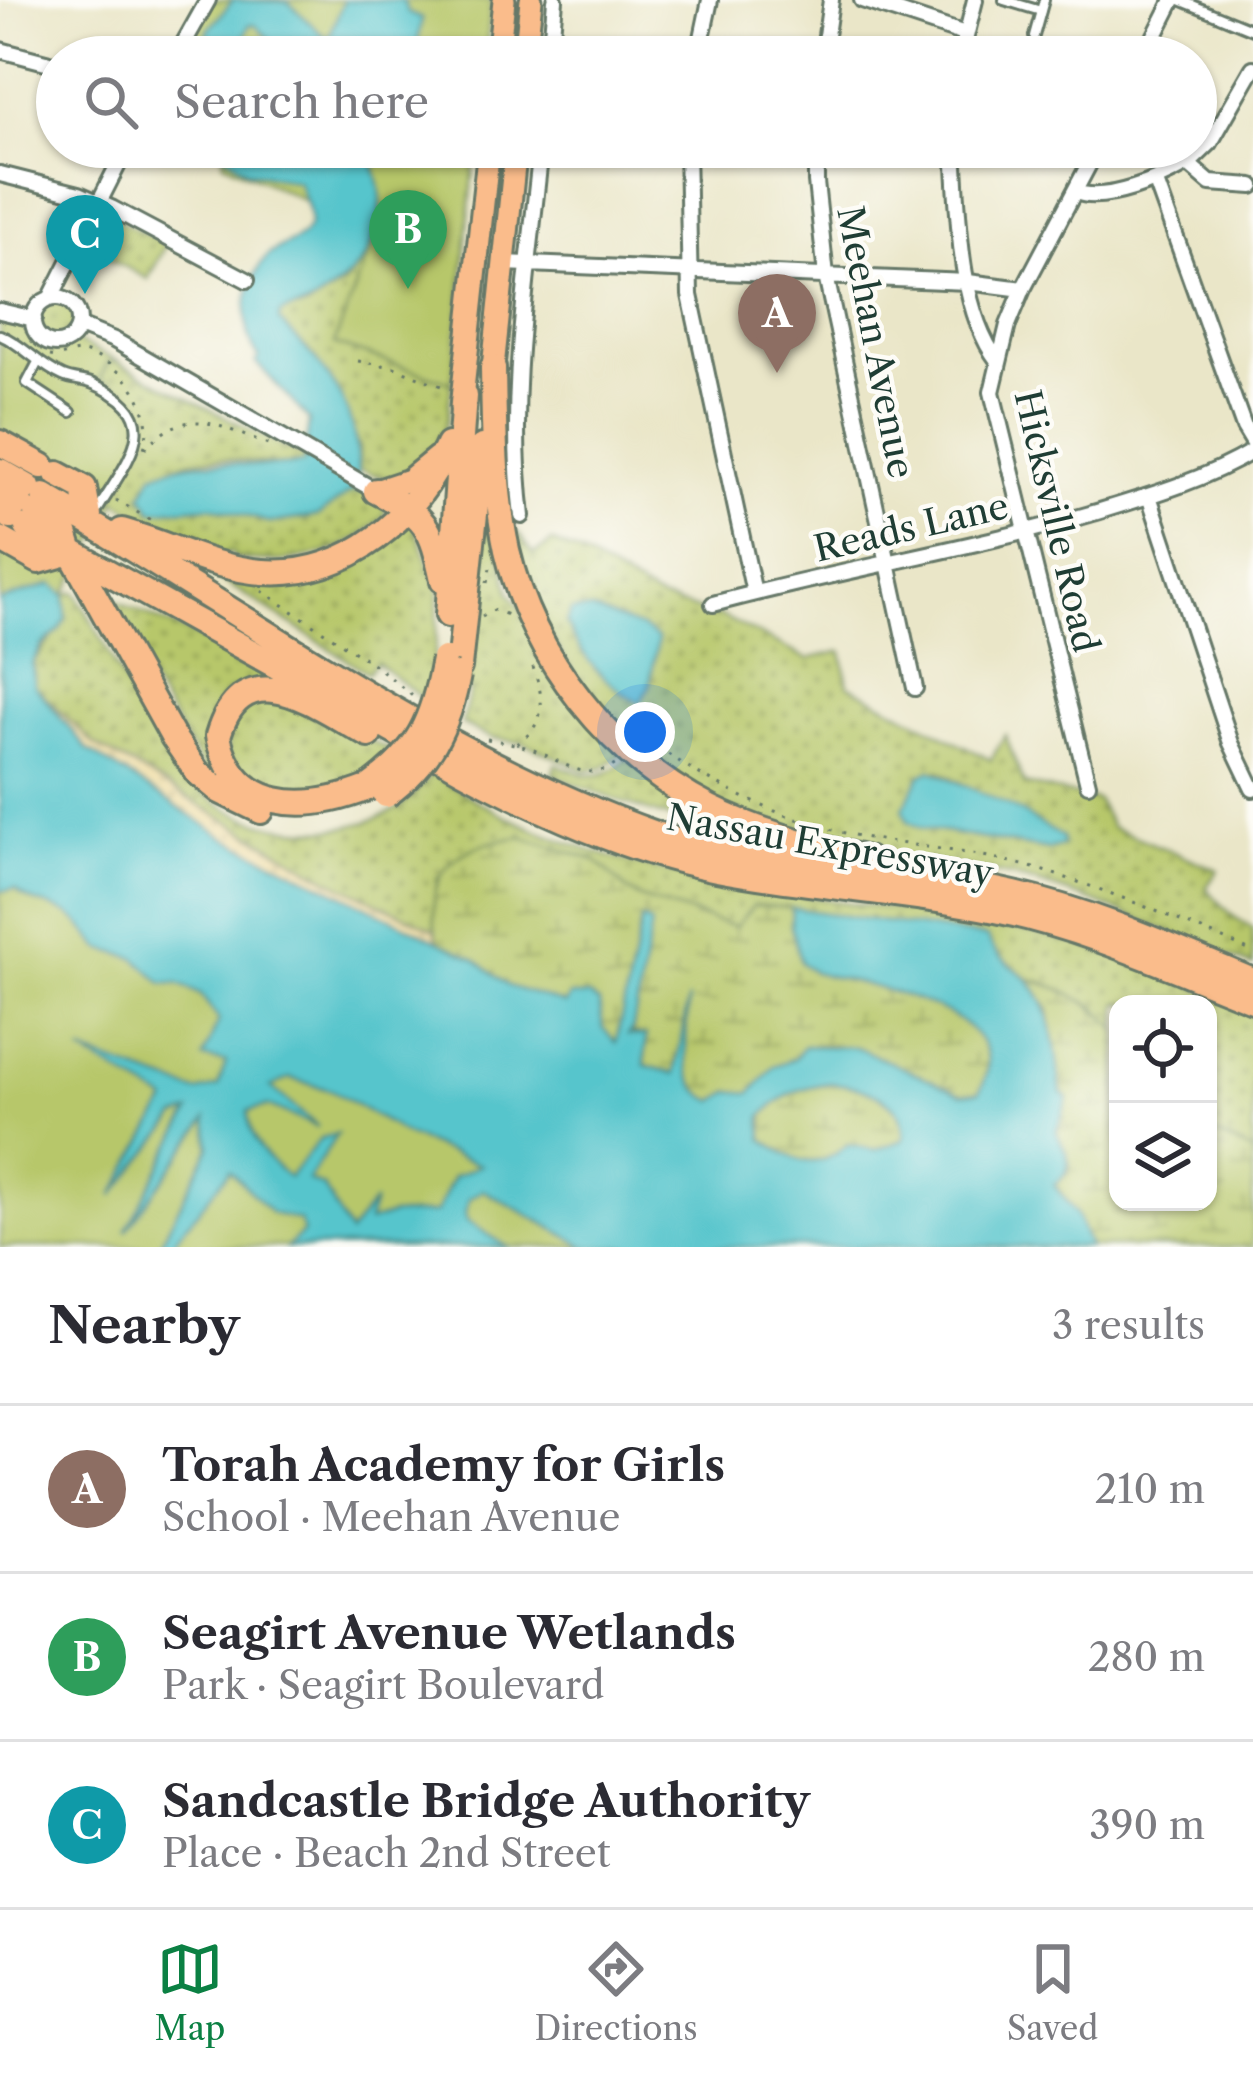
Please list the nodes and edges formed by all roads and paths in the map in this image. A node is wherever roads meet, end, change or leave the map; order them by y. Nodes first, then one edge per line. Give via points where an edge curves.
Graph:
1 (208, 0) edge
2 (504, 0) edge
3 (531, 0) edge
4 (555, 0) edge
5 (710, 0) edge
6 (831, 0) edge
7 (862, 0) edge
8 (975, 0) edge
9 (1004, 0) edge
10 (1044, 0) edge
11 (1176, 0) edge
12 (1041, 11) junction
13 (1253, 30) edge
14 (965, 34) joint
15 (1034, 35) dead end
16 (188, 36) edge
17 (500, 36) edge
18 (527, 36) edge
19 (552, 36) edge
20 (702, 36) edge
21 (826, 36) edge
22 (1156, 36) edge
23 (0, 50) edge
24 (36, 59) edge
25 (1253, 68) edge
26 (1217, 131) edge
27 (116, 168) edge
28 (487, 168) edge
29 (514, 168) edge
30 (539, 168) edge
31 (687, 168) edge
32 (815, 168) edge
33 (955, 168) edge
34 (1088, 168) edge
35 (1181, 168) edge
36 (1193, 168) edge
37 (0, 174) edge
38 (1156, 182) junction
39 (1253, 186) edge
40 (1076, 192) junction
41 (98, 202) junction
42 (504, 263) junction
43 (530, 264) junction
44 (688, 270) junction
45 (826, 276) junction
46 (247, 280) dead end
47 (968, 282) junction
48 (1023, 289) junction
49 (51, 298) junction
50 (0, 311) edge
51 (34, 319) junction
52 (79, 326) junction
53 (0, 335) edge
54 (358, 361) dead end
55 (998, 361) junction
56 (38, 362) junction
57 (493, 368) junction
58 (464, 396) junction
59 (71, 412) dead end
60 (0, 443) edge
61 (448, 445) junction
62 (273, 447) dead end
63 (1253, 447) edge
64 (144, 450) dead end
65 (0, 457) edge
66 (0, 471) edge
67 (0, 480) edge
68 (367, 486) junction
69 (1149, 496) junction
70 (23, 506) edge
71 (410, 508) junction
72 (523, 516) dead end
73 (90, 522) junction
74 (1025, 533) junction
75 (494, 546) dead end
76 (71, 552) junction
77 (889, 563) junction
78 (754, 593) junction
79 (506, 598) dead end
80 (713, 604) dead end
81 (449, 605) junction
82 (526, 649) dead end
83 (452, 663) junction
84 (915, 688) dead end
85 (517, 744) dead end
86 (633, 745) dead end
87 (1088, 784) dead end
88 (1253, 789) edge
89 (376, 793) junction
90 (641, 849) junction
91 (1015, 894) junction
92 (1253, 952) edge
93 (1253, 981) edge
94 (1253, 1005) edge

1 - 16 street
2 - 17 main road
3 - 18 main road
4 - 19 street
5 - 20 street
6 - 21 street
7 - 14 street
8 - 14 street
9 - 12 lane
10 - 12 lane
11 - 13 lane
11 - 22 street
12 - 15 lane
23 - 24 street
25 - 26 street
27 - 41 street
28 - 58 main road
29 - 42 main road
30 - 43 street
31 - 44 street
32 - 45 street, Meehan Avenue
33 - 47 street
34 - 40 street, Hicksville Road
35 - 38 street
36 - 39 street via 1210,183
37 - 41 street
38 - 40 street
38 - 63 street
40 - 48 street, Hicksville Road
41 - 46 street
41 - 49 street
42 - 43 street
42 - 57 main road
43 - 44 street
43 - 72 street via 517,407
44 - 45 street
44 - 78 street
45 - 47 street
45 - 77 street, Meehan Avenue
47 - 48 street
47 - 55 street via 985,344
48 - 55 street, Hicksville Road
49 - 51 street
49 - 52 street via 74,306
50 - 51 street
51 - 52 street via 37,334 56,344
52 - 68 street
53 - 56 lane
54 - 58 path
55 - 74 street, Hicksville Road via 992,392
56 - 59 lane via 27,383
56 - 73 lane via 89,382 136,414 133,449
57 - 83 highway
57 - 91 highway via 508,554 539,636 595,718 666,781 754,827
58 - 61 main road
58 - 81 highway
60 - 70 highway
61 - 68 main road via 423,472 392,488
61 - 71 highway
62 - 64 path via 196,420 176,424
63 - 69 street, Reads Lane via 1222,470
65 - 70 highway
66 - 70 highway, Nassau Expressway
67 - 70 highway
68 - 71 highway
69 - 74 street, Reads Lane
69 - 88 street
70 - 73 highway, Nassau Expressway
70 - 76 highway via 63,527
70 - 76 highway via 39,561
71 - 73 highway via 351,554 292,571 232,567
71 - 81 highway via 434,535
73 - 91 highway, Nassau Expressway via 327,668 601,814 726,853
74 - 77 street, Reads Lane
74 - 87 street, Hicksville Road
75 - 79 path via 481,617 494,610 512,617
76 - 89 highway via 173,737 220,791 280,818 321,820 355,812
76 - 90 highway, Nassau Expressway via 522,802
77 - 78 street, Reads Lane
77 - 84 street, Meehan Avenue
78 - 80 street, Reads Lane
81 - 83 highway
82 - 85 path via 544,704 538,724
83 - 89 highway, bridge via 422,736
86 - 92 path via 641,735 757,805 874,839 1033,869
89 - 90 highway via 297,805 247,789 230,772 218,736 233,700 271,688 292,693 524,812
90 - 94 highway, Nassau Expressway via 1062,926
91 - 93 highway, Nassau Expressway

